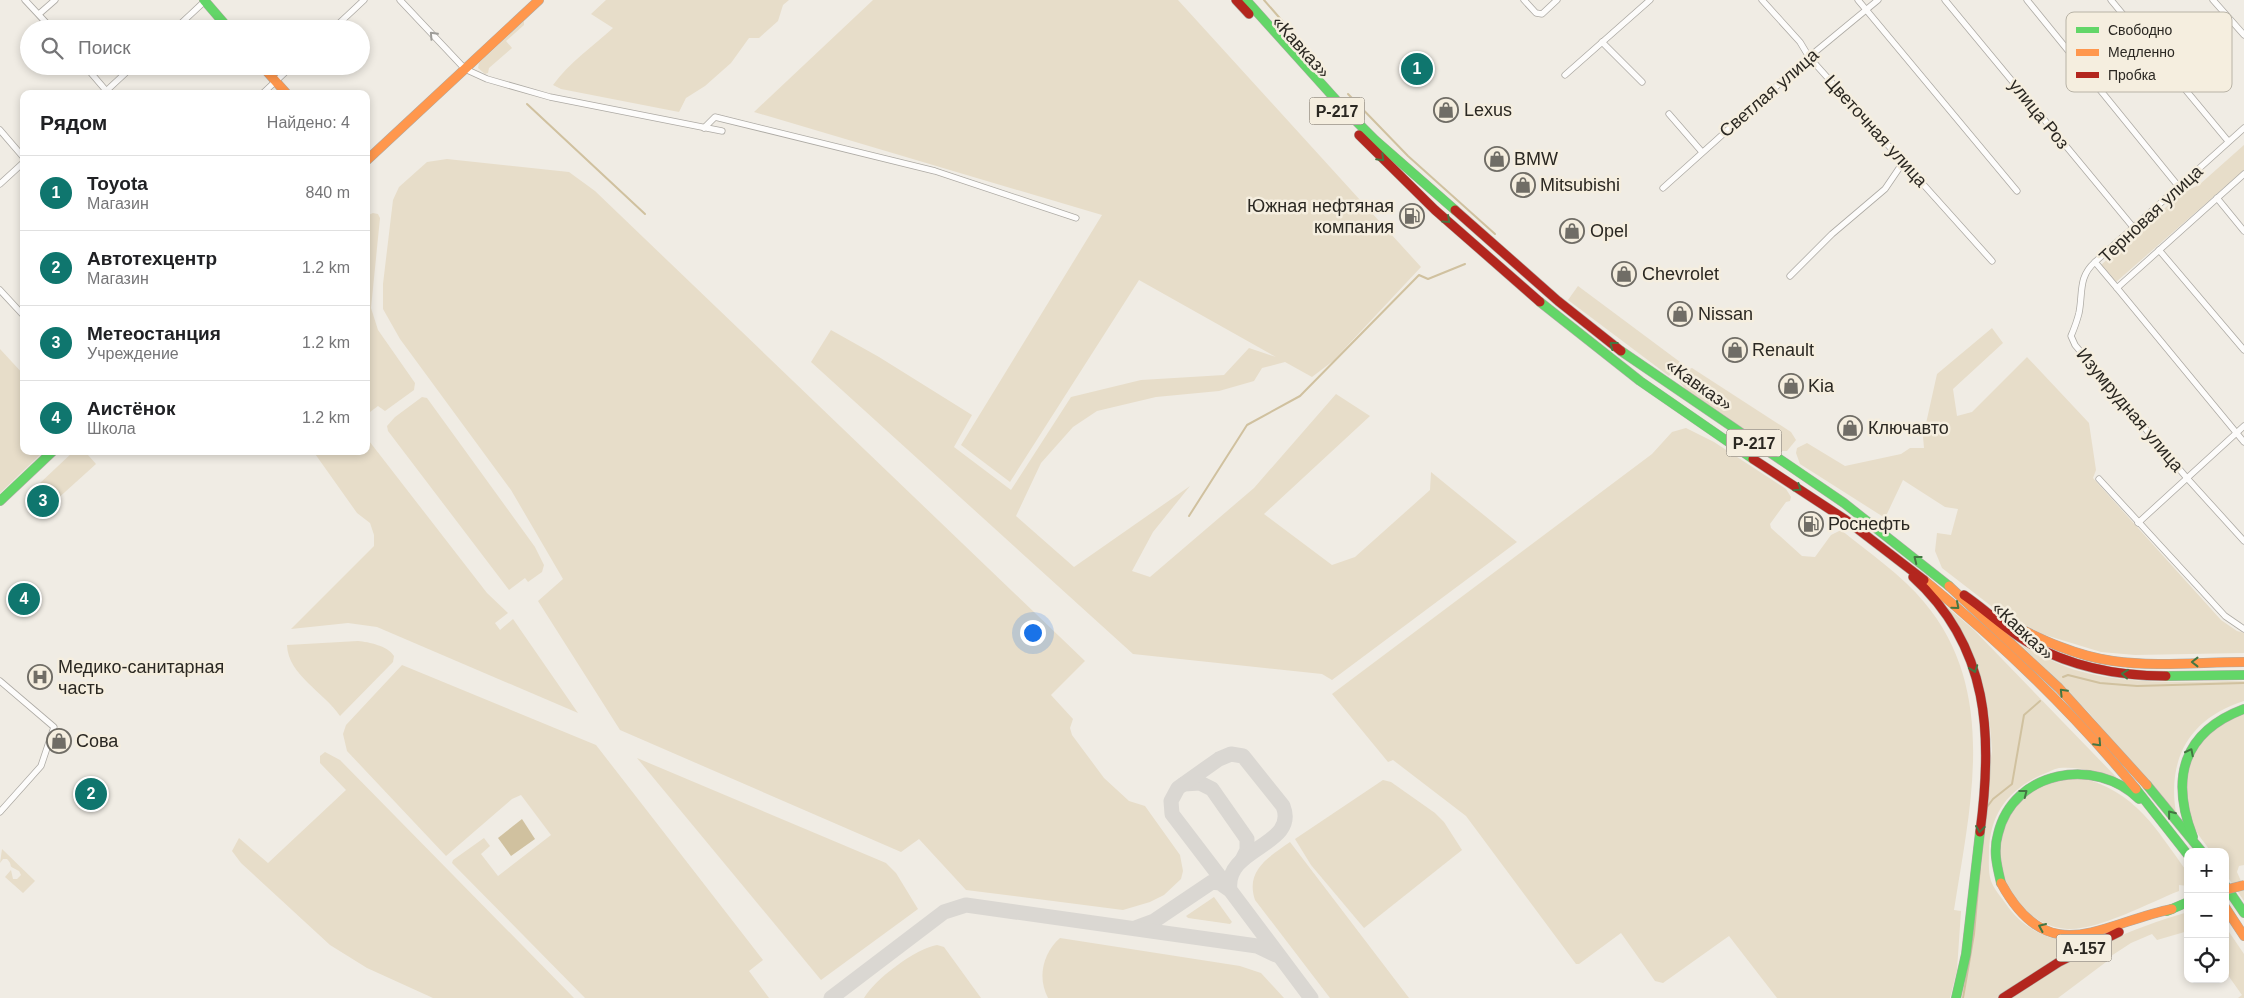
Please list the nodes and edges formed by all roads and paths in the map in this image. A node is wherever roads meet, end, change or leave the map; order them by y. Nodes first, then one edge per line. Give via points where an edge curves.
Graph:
1 (26, 0) edge
2 (54, 0) edge
3 (205, 0) edge
4 (364, 0) edge
5 (400, 0) edge
6 (539, 0) edge
7 (1236, 0) edge
8 (1246, 0) edge
9 (1524, 0) edge
10 (1557, 0) edge
11 (1650, 0) edge
12 (1762, 0) edge
13 (1858, 0) edge
14 (1878, 0) edge
15 (1945, 0) edge
16 (2027, 0) edge
17 (2111, 0) edge
18 (2213, 0) edge
19 (1867, 10) junction
20 (2121, 12) edge
21 (2224, 12) edge
22 (40, 14) junction
23 (45, 20) edge
24 (184, 20) edge
25 (222, 20) edge
26 (343, 20) edge
27 (2232, 21) edge
28 (2244, 35) edge
29 (1602, 42) junction
30 (2066, 48) edge
31 (1809, 57) junction
32 (465, 69) junction
33 (92, 75) edge
34 (124, 75) edge
35 (270, 75) edge
36 (282, 75) edge
37 (1565, 75) dead end
38 (276, 81) junction
39 (1642, 82) dead end
40 (104, 90) edge
41 (109, 90) edge
42 (266, 90) edge
43 (284, 90) edge
44 (2102, 92) edge
45 (2187, 92) edge
46 (1669, 114) dead end
47 (704, 128) junction
48 (2244, 128) edge
49 (0, 130) edge
50 (722, 131) dead end
51 (2228, 141) junction
52 (1702, 152) junction
53 (20, 153) edge
54 (370, 157) edge
55 (1904, 161) junction
56 (20, 166) edge
57 (2244, 174) edge
58 (0, 184) edge
59 (2179, 187) junction
60 (1663, 188) dead end
61 (2017, 190) dead end
62 (2217, 198) junction
63 (1076, 218) dead end
64 (2133, 227) junction
65 (2244, 231) edge
66 (2159, 250) junction
67 (1992, 261) dead end
68 (2094, 262) junction
69 (1790, 276) dead end
70 (2117, 288) junction
71 (0, 290) edge
72 (20, 307) edge
73 (2244, 350) edge
74 (1633, 360) junction
75 (1633, 374) junction
76 (2244, 426) edge
77 (2236, 434) junction
78 (1747, 438) junction
79 (2244, 442) edge
80 (49, 455) edge
81 (1774, 472) junction
82 (2186, 477) junction
83 (2099, 479) dead end
84 (0, 501) edge
85 (2138, 523) junction
86 (1868, 536) junction
87 (2244, 541) edge
88 (1932, 571) junction
89 (2244, 629) edge
90 (2244, 662) edge
91 (2244, 675) edge
92 (0, 681) edge
93 (2244, 709) edge
94 (0, 812) edge
95 (2176, 839) junction
96 (2198, 848) edge
97 (2199, 848) edge
98 (2184, 850) edge
99 (2244, 884) edge
100 (2229, 889) edge
101 (2229, 891) edge
102 (2184, 904) edge
103 (2172, 908) junction
104 (2229, 913) edge
105 (2244, 913) edge
106 (2244, 936) edge
107 (1956, 998) edge
108 (2002, 998) edge

1 - 22 street
2 - 22 street
3 - 24 street
3 - 25 main road
4 - 26 street
32 -> 5 street
6 - 32 main road
7 -> 75 main road, «Кавказ» / Р-217 via 1328,102 1411,187 1538,300
74 -> 8 main road, «Кавказ» / Р-217 via 1558,301 1375,140
9 - 10 street via 1536,14 1542,14
11 - 29 street
12 - 31 street, Цветочная улица via 1800,42
13 - 19 street
14 - 19 street, Светлая улица
15 - 64 street, улица Роз
16 - 30 street
17 - 20 street
18 - 21 street
19 - 31 street, Светлая улица
19 - 61 street
22 - 23 street
27 - 28 street
29 - 37 street
29 - 39 street
31 - 52 street, Светлая улица
31 - 55 street, Цветочная улица
32 - 47 street via 487,79 550,97
32 - 54 main road
33 - 40 street
34 - 41 street
35 - 38 main road
36 - 38 street
38 - 42 street
38 - 43 main road
44 - 59 street
45 - 51 street
46 - 52 street
47 - 50 street
47 - 63 street via 715,117 725,119 935,171
48 - 51 street, Терновая улица
49 - 53 street
51 - 59 street, Терновая улица
52 - 60 street, Светлая улица
55 - 67 street, Цветочная улица
55 - 69 street via 1885,189 1832,234
56 - 58 street
57 - 62 street, Терновая улица
59 - 64 street, Терновая улица
62 - 65 street
62 - 66 street, Терновая улица
64 - 68 street, Терновая улица
66 - 70 street, Терновая улица
66 - 73 street
68 - 70 street, Терновая улица
68 - 82 street, Изумрудная улица via 2082,280 2079,313 2071,336 2075,345
70 - 77 street
71 - 72 street
74 - 75 main road via 1672,391 1674,398
74 - 78 main road, «Кавказ» / Р-217
75 - 81 main road, «Кавказ» / Р-217 via 1684,413
76 - 77 street
77 - 79 street
77 - 82 street
78 - 81 main road via 1701,412 1695,413
88 -> 78 main road, «Кавказ» / Р-217 via 1844,503
80 - 84 main road
81 -> 86 main road, «Кавказ» / Р-217
82 - 85 street
82 - 87 street, Изумрудная улица
83 - 85 street
85 - 89 street via 2225,616
86 -> 95 main road, «Кавказ» / Р-217 via 1943,595 2043,686 2132,783
86 -> 107 main road via 1916,580 1944,614 1969,656 1984,703 1988,740 1986,779 1964,962
90 -> 88 main road via 2136,663 2085,654 2016,627
91 -> 88 main road via 2120,674 2073,663 2028,642
96 -> 88 main road, «Кавказ» / Р-217 via 2124,758 2059,688
92 - 94 street via 54,727 41,766
97 -> 93 main road via 2181,803 2187,755 2198,738 2220,718
95 - 98 main road, Р-217
103 -> 95 main road via 2095,934 2069,935 2037,926 2012,902 1997,878 1995,847 2000,823 2013,802 2036,784 2065,772 2090,773 2121,784
99 - 100 main road, bridge
101 - 105 main road
102 - 103 main road, А-157
103 - 108 main road, А-157 via 2071,954
104 - 106 main road

